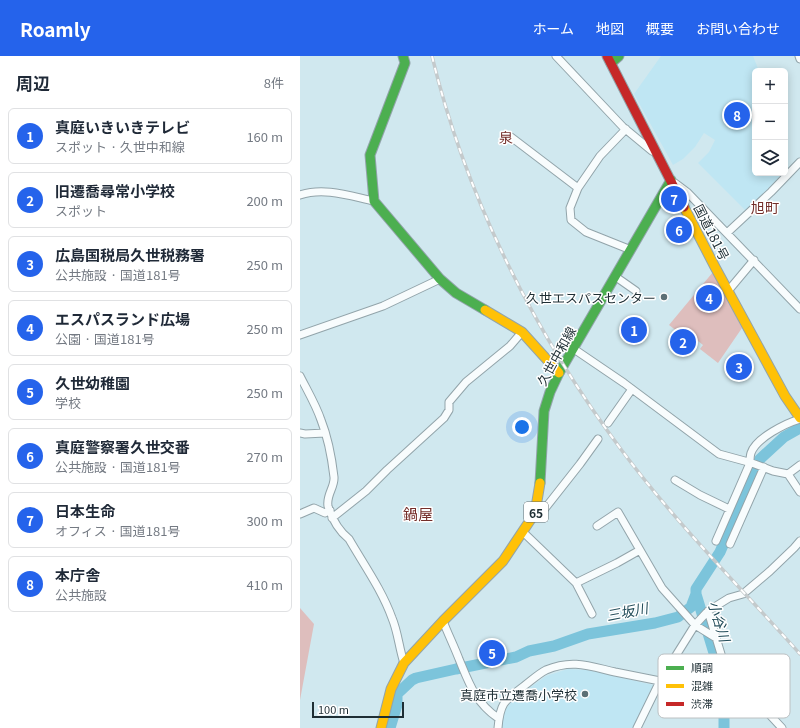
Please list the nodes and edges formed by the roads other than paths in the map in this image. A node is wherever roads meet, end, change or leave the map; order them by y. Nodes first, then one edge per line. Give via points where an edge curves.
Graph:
1 (403, 56) edge
2 (556, 56) edge
3 (619, 56) edge
4 (799, 56) edge
5 (609, 59) edge
6 (800, 60) edge
7 (626, 130) junction
8 (511, 137) dead end
9 (658, 156) junction
10 (800, 162) edge
11 (671, 180) junction
12 (300, 187) edge
13 (578, 188) junction
14 (308, 192) junction
15 (683, 194) junction
16 (300, 195) edge
17 (374, 201) junction
18 (727, 233) junction
19 (631, 250) junction
20 (754, 260) junction
21 (616, 277) junction
22 (440, 279) junction
23 (636, 291) dead end
24 (728, 292) junction
25 (800, 309) edge
26 (522, 332) junction
27 (300, 335) edge
28 (574, 350) junction
29 (559, 373) junction
30 (300, 376) edge
31 (632, 389) junction
32 (800, 418) edge
33 (608, 423) dead end
34 (300, 433) edge
35 (325, 433) junction
36 (598, 439) dead end
37 (751, 463) junction
38 (800, 465) edge
39 (764, 467) junction
40 (788, 474) junction
41 (675, 480) dead end
42 (800, 492) edge
43 (730, 509) junction
44 (330, 510) junction
45 (536, 513) junction
46 (300, 514) edge
47 (332, 518) junction
48 (597, 526) dead end
49 (523, 532) junction
50 (716, 541) dead end
51 (800, 541) edge
52 (730, 544) dead end
53 (640, 550) junction
54 (576, 582) junction
55 (708, 611) junction
56 (592, 614) dead end
57 (443, 621) junction
58 (695, 625) junction
59 (716, 638) junction
60 (677, 654) edge
61 (721, 654) edge
62 (404, 663) junction
63 (658, 681) edge
64 (658, 685) edge
65 (498, 718) junction
66 (772, 718) edge
67 (381, 728) edge
68 (498, 728) edge
69 (637, 728) edge
70 (782, 728) edge

1 - 17 main road via 405,63 370,155
2 - 7 street
3 - 5 main road
4 - 6 street
5 - 9 main road, 国道181号
7 - 9 street
7 - 13 street via 600,156
8 - 13 street
9 - 11 main road, 国道181号
10 - 18 street
11 - 15 main road, 国道181号
11 - 19 main road, 久世中和線 / 65
12 - 14 street
13 - 19 street via 570,208 571,220 586,232
14 - 16 street
14 - 17 street via 335,192
15 - 18 street
15 - 24 main road, 国道181号
17 - 22 main road
18 - 20 street
19 - 21 main road, 久世中和線 / 65
20 - 24 street
20 - 25 street
21 - 23 street
21 - 28 main road, 久世中和線 / 65
22 - 26 main road via 456,293
22 - 27 street via 383,306
24 - 32 main road, 国道181号 via 785,396
26 - 29 main road
26 - 47 street via 510,346 466,382 449,402 449,410 444,418 366,491
28 - 29 main road, 久世中和線 / 65
28 - 31 street
29 - 45 main road, 久世中和線 / 65 via 544,411 540,489
30 - 35 street
31 - 33 street
31 - 37 street via 719,454
32 - 37 street via 769,434 751,452
34 - 35 street
35 - 44 street via 334,479 328,495
36 - 45 street via 543,511
37 - 39 street
37 - 43 street
38 - 40 street
39 - 40 street
39 - 52 street
40 - 42 street
41 - 43 street
43 - 50 street
44 - 46 street via 325,513 314,508
44 - 47 street
45 - 49 main road, 久世中和線 / 65
47 - 62 street via 349,539 387,604
48 - 53 street via 618,512
49 - 54 street
49 - 57 main road, 久世中和線 / 65 via 503,561
51 - 55 street via 743,594 729,598
53 - 54 street
53 - 58 street via 662,588
54 - 56 street
55 - 58 street
55 - 59 street
57 - 62 main road, 久世中和線 / 65
57 - 65 street via 470,687 478,699
58 - 59 street
58 - 60 street
59 - 61 street
62 - 67 main road, 久世中和線 / 65 via 391,689
63 - 65 street via 592,666 558,666 544,671 506,699 500,708
64 - 69 street
65 - 68 street
66 - 70 street

